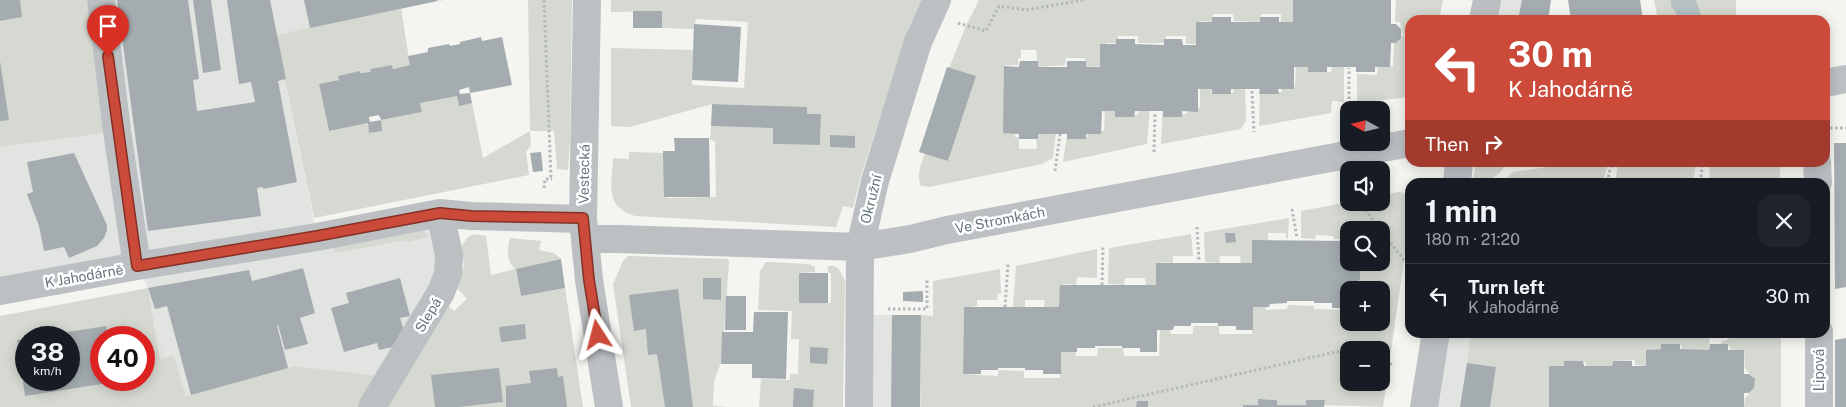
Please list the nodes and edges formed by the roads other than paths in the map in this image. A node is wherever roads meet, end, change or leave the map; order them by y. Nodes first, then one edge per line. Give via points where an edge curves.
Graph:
1 (101, 0) edge
2 (588, 0) edge
3 (1487, 0) edge
4 (934, 6) edge
5 (1484, 15) edge
6 (1846, 79) edge
7 (1830, 82) edge
8 (1405, 143) edge
9 (440, 213) junction
10 (584, 229) junction
11 (860, 247) junction
12 (137, 266) junction
13 (0, 291) edge
14 (1435, 338) edge
15 (1819, 338) edge
16 (372, 407) edge
17 (609, 407) edge
18 (859, 407) edge
19 (1424, 407) edge
20 (1819, 407) edge

1 - 12 street
2 - 10 street, Vestecká
3 - 5 street
4 - 11 street, Okružní via 918,42 887,142
6 - 7 street
8 - 11 street, Ve Stromkách
9 - 10 street, K Jahodárně
9 - 12 street, K Jahodárně
9 - 16 street, Slepá via 449,255 448,274 441,292
10 - 11 street, Ve Stromkách via 628,239
10 - 17 street, Vestecká
11 - 18 street, Okružní
12 - 13 street, K Jahodárně
14 - 19 street
15 - 20 street, Lipová

